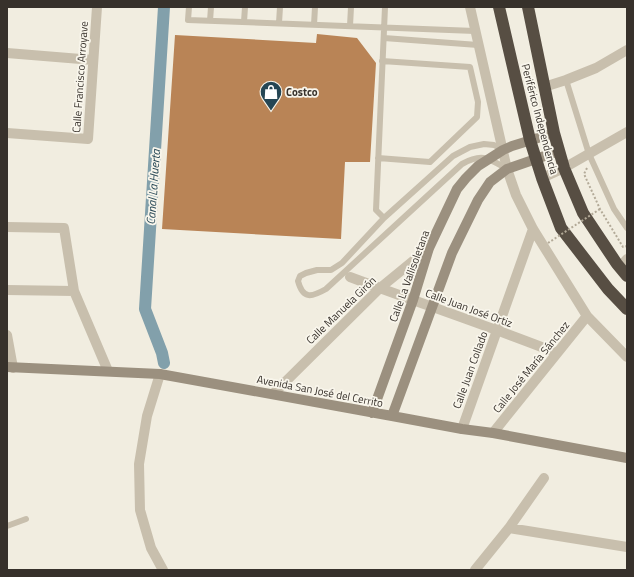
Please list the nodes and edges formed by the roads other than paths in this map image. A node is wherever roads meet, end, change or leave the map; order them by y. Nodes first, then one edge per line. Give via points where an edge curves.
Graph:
1 (97, 7) edge
2 (188, 7) edge
3 (211, 7) edge
4 (245, 7) edge
5 (280, 7) edge
6 (315, 7) edge
7 (351, 7) edge
8 (385, 7) edge
9 (470, 7) edge
10 (499, 7) edge
11 (528, 7) edge
12 (210, 21) junction
13 (244, 22) junction
14 (279, 23) junction
15 (314, 25) junction
16 (350, 26) junction
17 (384, 28) junction
18 (475, 31) junction
19 (384, 38) junction
20 (478, 45) junction
21 (627, 50) edge
22 (7, 53) edge
23 (93, 60) junction
24 (382, 60) junction
25 (566, 80) junction
26 (544, 88) junction
27 (627, 132) edge
28 (7, 133) edge
29 (554, 133) junction
30 (530, 140) junction
31 (503, 150) junction
32 (559, 151) junction
33 (590, 156) junction
34 (378, 158) junction
35 (489, 158) junction
36 (536, 158) junction
37 (564, 168) junction
38 (507, 169) junction
39 (542, 178) junction
40 (384, 218) junction
41 (7, 227) edge
42 (627, 228) edge
43 (533, 230) junction
44 (430, 248) junction
45 (625, 268) edge
46 (350, 277) dead end
47 (380, 288) junction
48 (7, 290) edge
49 (74, 291) junction
50 (413, 300) junction
51 (432, 307) junction
52 (627, 308) edge
53 (587, 316) junction
54 (497, 330) junction
55 (7, 335) edge
56 (557, 353) junction
57 (627, 357) edge
58 (10, 367) edge
59 (108, 371) junction
60 (160, 374) junction
61 (273, 394) junction
62 (372, 413) junction
63 (392, 416) junction
64 (462, 429) junction
65 (493, 433) junction
66 (627, 458) edge
67 (544, 478) dead end
68 (26, 519) dead end
69 (7, 526) edge
70 (509, 528) junction
71 (627, 547) edge
72 (163, 570) edge
73 (475, 570) edge

1 - 23 street, Calle Francisco Arroyave
2 - 12 lane via 188,20
3 - 12 lane
4 - 13 lane
5 - 14 lane
6 - 15 lane
7 - 16 lane
8 - 17 lane
9 - 18 street
10 - 30 highway, Periférico Independencia
11 - 26 highway, Periférico Independencia
12 - 13 lane
13 - 14 lane
14 - 15 lane
15 - 16 lane
16 - 17 lane
17 - 18 lane
17 - 19 lane
18 - 20 street
19 - 20 lane
19 - 24 lane
20 - 31 street
21 - 25 street via 596,68
22 - 23 street
23 - 28 street, Calle Francisco Arroyave via 88,139
24 - 34 lane
24 - 34 lane via 470,68 478,102 477,117 430,162
25 - 26 street
25 - 33 lane
26 - 29 highway, Periférico Independencia
27 - 33 street
29 - 30 street, Calle La Vallisoletana
29 - 32 highway, Periférico Independencia
30 - 31 street, Calle La Vallisoletana
30 - 36 highway, Periférico Independencia
31 - 35 street, Calle La Vallisoletana
31 - 38 street
31 - 40 lane via 494,145 484,144 458,153
32 - 36 street
32 - 37 highway, Periférico Independencia
33 - 37 street
33 - 42 lane via 614,209
34 - 40 lane via 376,210
35 - 38 lane
35 - 40 lane via 472,159 462,164 326,289 315,296 308,296 303,292 299,287 300,276 317,270 331,270 342,263
35 - 44 street, Calle La Vallisoletana via 456,189
36 - 38 street
36 - 39 highway, Periférico Independencia
37 - 39 street
37 - 45 highway, Periférico Independencia via 583,213
38 - 43 street
38 - 51 street via 490,182 478,200 452,253
39 - 52 highway, Periférico Independencia via 561,228 608,289
41 - 49 street via 64,228
43 - 53 street
43 - 54 street, Calle Juan Collado
44 - 47 street, Calle Manuela Girón
44 - 50 street, Calle La Vallisoletana
46 - 47 street, Calle Juan José Ortiz
47 - 50 street, Calle Juan José Ortiz
47 - 61 street, Calle Manuela Girón
48 - 49 street
49 - 59 street
50 - 51 street, Calle Juan José Ortiz
50 - 62 street, Calle La Vallisoletana
51 - 54 street, Calle Juan José Ortiz
51 - 63 street
53 - 56 street, Calle José María Sánchez
53 - 57 street
54 - 56 street, Calle Juan José Ortiz
54 - 64 street, Calle Juan Collado
55 - 58 street
56 - 65 street, Calle José María Sánchez
58 - 59 street, Avenida San José del Cerrito
59 - 60 street, Avenida San José del Cerrito
60 - 61 street, Avenida San José del Cerrito
60 - 72 street via 147,416 139,464 140,510 151,548
61 - 62 street, Avenida San José del Cerrito
62 - 63 street, Avenida San José del Cerrito
63 - 64 street, Avenida San José del Cerrito
64 - 65 street, Avenida San José del Cerrito
65 - 66 street, Avenida San José del Cerrito
67 - 70 street
68 - 69 lane
70 - 71 street
70 - 73 street

